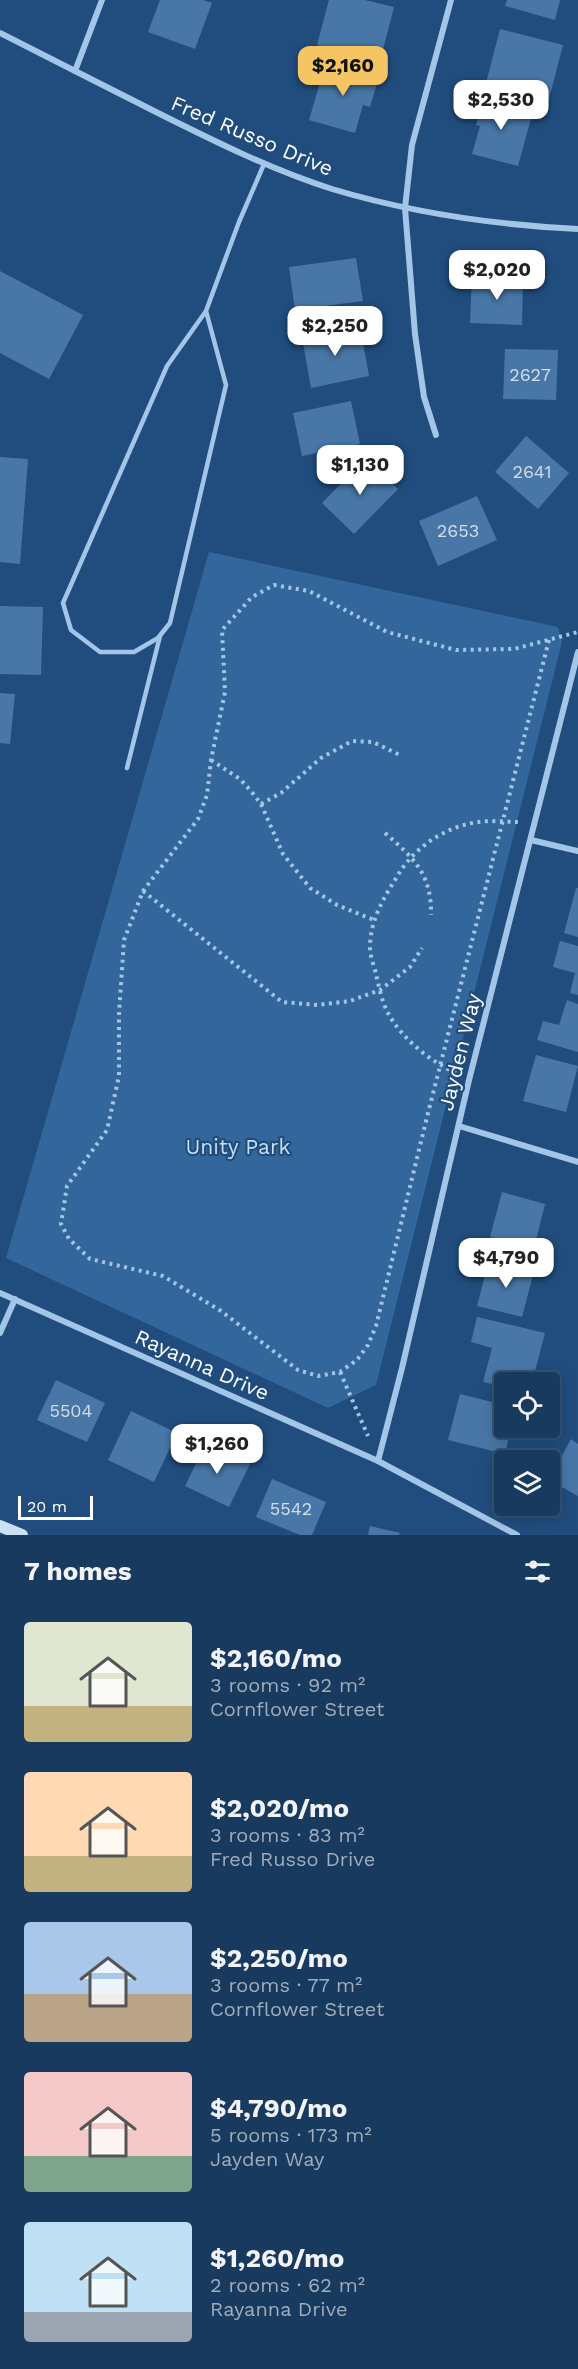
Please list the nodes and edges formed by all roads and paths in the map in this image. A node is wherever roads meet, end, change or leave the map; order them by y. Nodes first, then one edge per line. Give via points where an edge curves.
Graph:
1 (102, 0) edge
2 (451, 0) edge
3 (0, 33) edge
4 (75, 71) junction
5 (264, 164) junction
6 (405, 208) junction
7 (578, 229) edge
8 (206, 310) junction
9 (436, 435) dead end
10 (578, 632) edge
11 (159, 636) junction
12 (549, 640) junction
13 (578, 652) edge
14 (402, 756) dead end
15 (211, 760) junction
16 (127, 768) dead end
17 (261, 804) junction
18 (503, 822) junction
19 (535, 822) junction
20 (385, 833) dead end
21 (531, 840) junction
22 (578, 851) edge
23 (411, 856) junction
24 (143, 891) junction
25 (431, 915) dead end
26 (374, 920) junction
27 (422, 948) dead end
28 (380, 990) junction
29 (440, 1065) junction
30 (470, 1080) junction
31 (459, 1126) junction
32 (578, 1162) edge
33 (0, 1293) edge
34 (15, 1299) junction
35 (0, 1333) edge
36 (340, 1372) junction
37 (378, 1461) junction
38 (0, 1526) edge
39 (22, 1535) edge
40 (517, 1535) edge

1 - 4 street
2 - 6 street via 412,145
3 - 4 street, Fred Russo Drive
4 - 5 street, Fred Russo Drive
5 - 6 street, Fred Russo Drive
5 - 8 lane
6 - 7 street, Fred Russo Drive via 478,220
6 - 9 street via 423,397
8 - 11 lane via 226,385 170,623
8 - 11 lane via 167,366 63,603 71,630 100,652 134,652
10 - 12 path
11 - 16 lane
12 - 15 path via 514,649 456,650 387,632 309,591 274,585 252,597 222,630 225,692
12 - 18 path
13 - 19 street, Jayden Way
14 - 17 path via 373,741 352,741 321,758 281,793
15 - 17 path via 240,779
15 - 24 path via 207,795 198,819
17 - 26 path via 283,855 310,888 337,905
18 - 19 path
18 - 23 path via 479,821 456,828 434,838
18 - 29 path
19 - 21 street, Jayden Way
20 - 23 path
21 - 22 street
21 - 30 street, Jayden Way
23 - 25 path via 427,880 432,897
23 - 26 path
24 - 28 path via 282,1002 328,1004
24 - 36 path via 124,940 119,1076 107,1130 67,1186 61,1224 69,1239 90,1259 163,1276 221,1311 298,1370 318,1376
26 - 28 path via 370,948
27 - 28 path via 410,967
28 - 29 path via 388,1013 402,1033
29 - 30 path
29 - 36 path via 376,1326 357,1360
30 - 31 street, Jayden Way
31 - 32 street
31 - 37 street, Jayden Way
33 - 34 street, Rayanna Drive
34 - 35 street
34 - 37 street, Rayanna Drive
36 - 37 path
37 - 40 street, Rayanna Drive
38 - 39 main road

